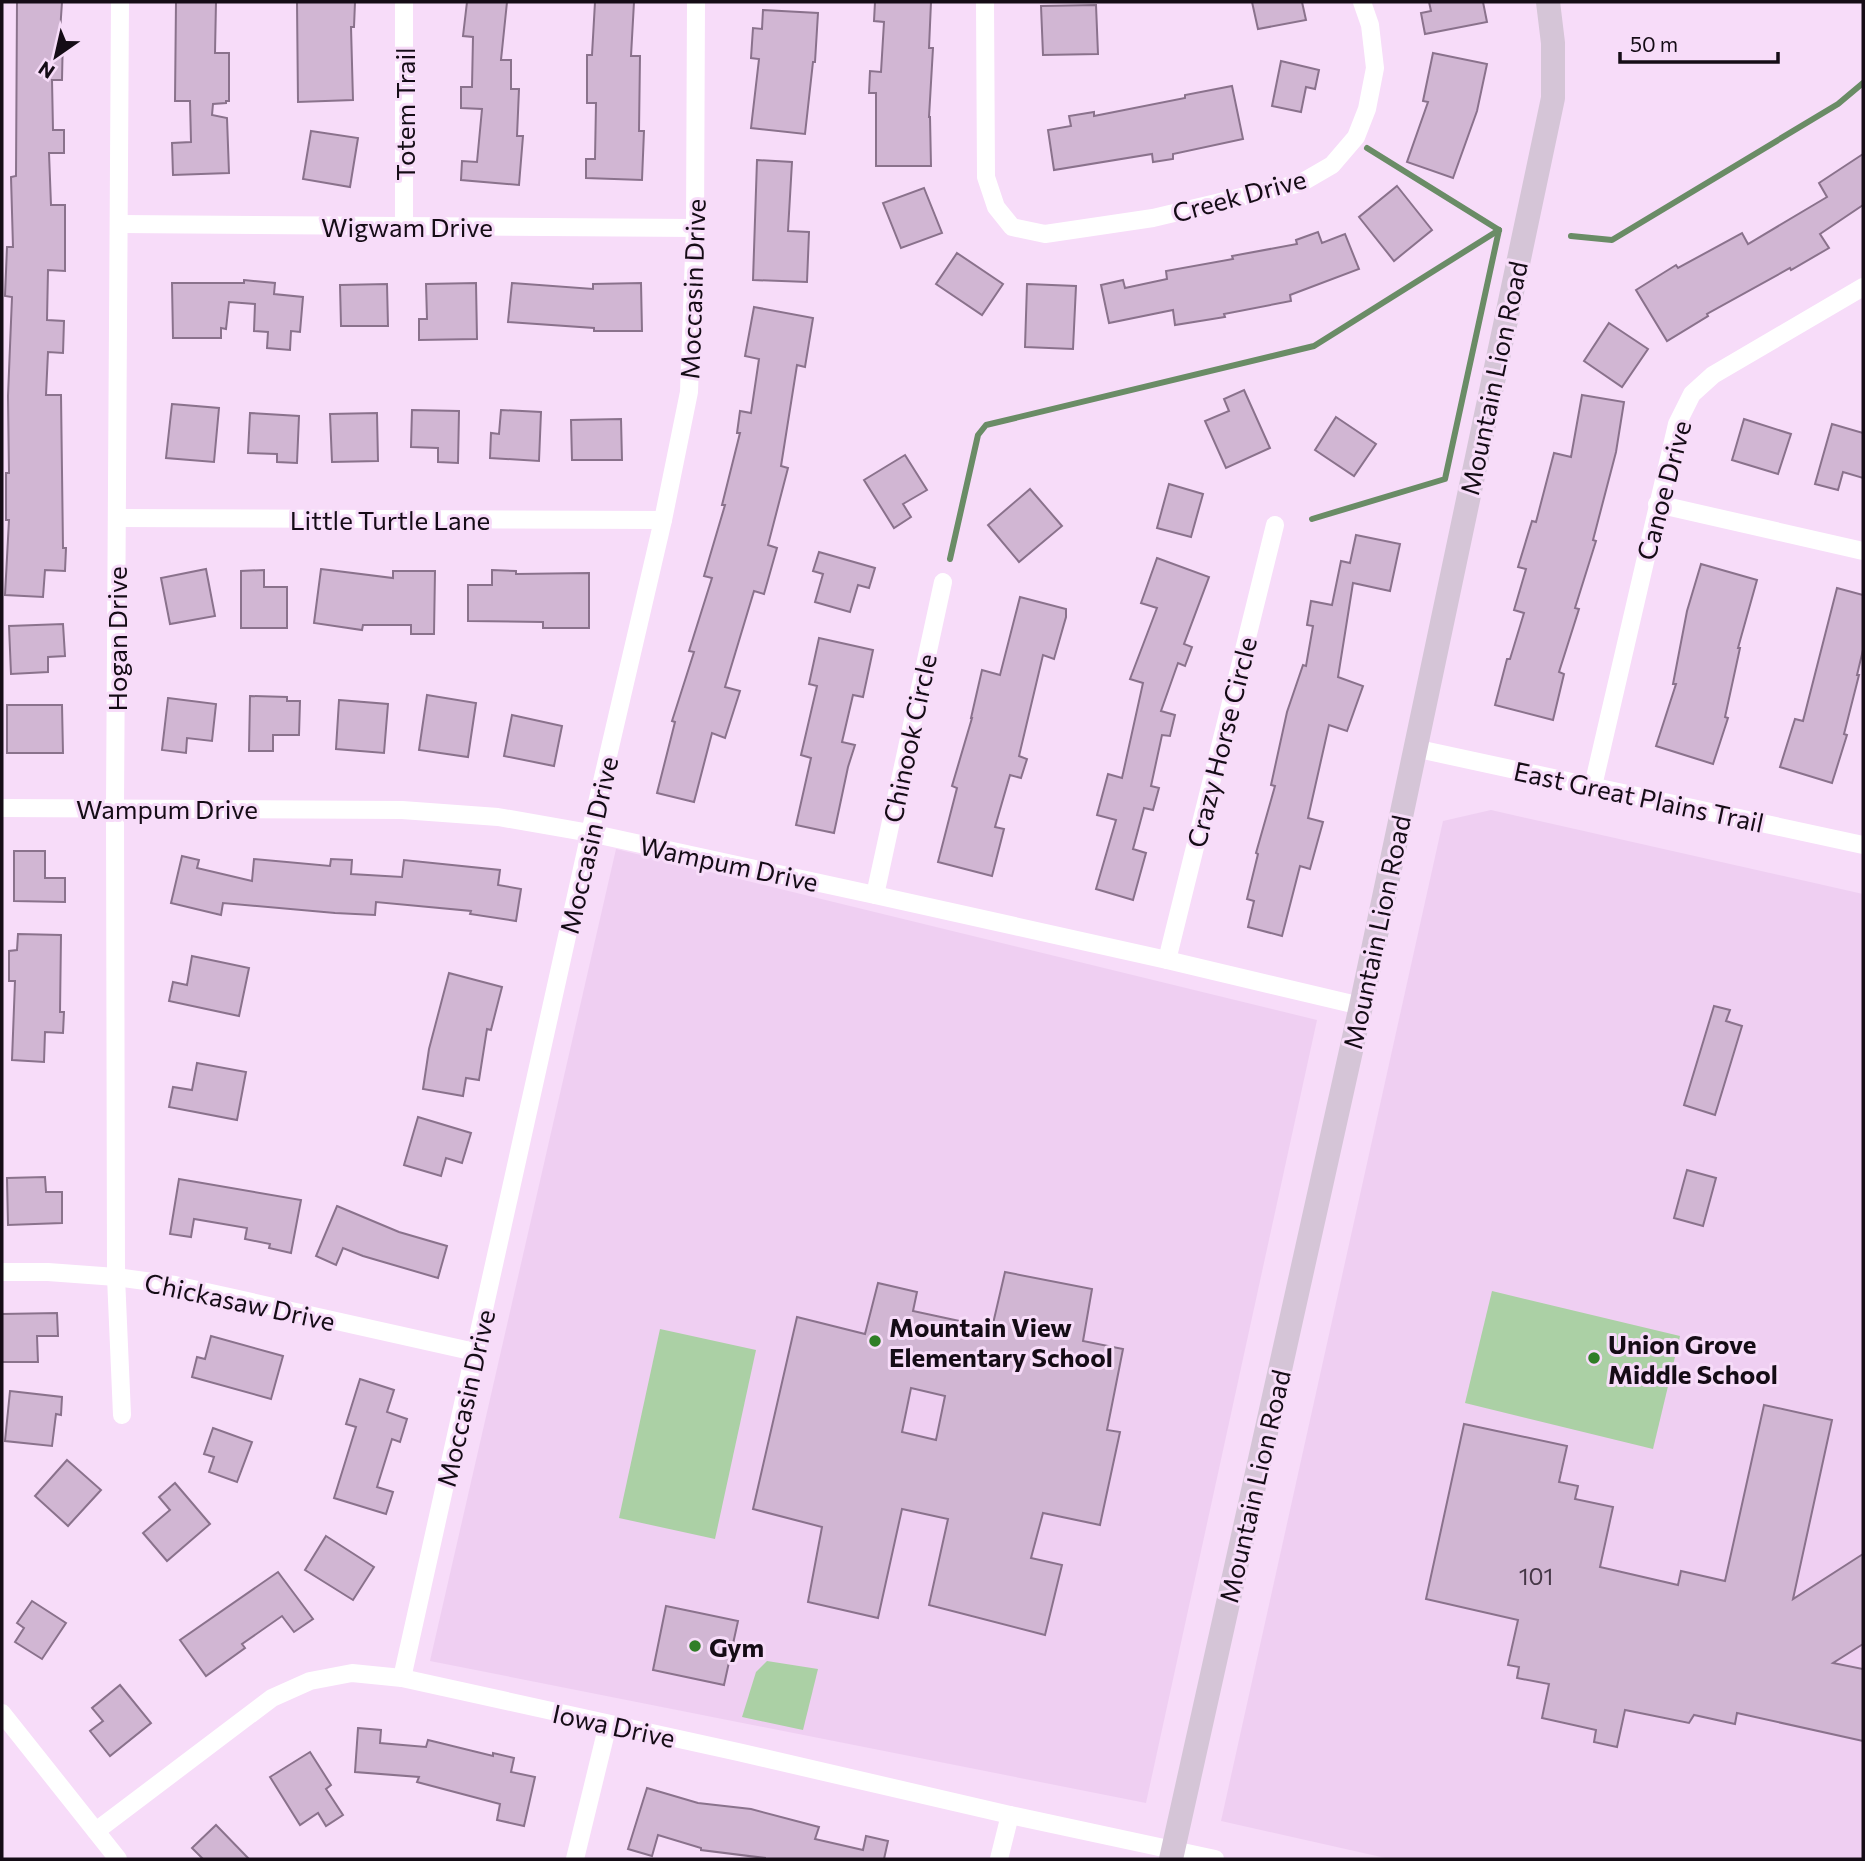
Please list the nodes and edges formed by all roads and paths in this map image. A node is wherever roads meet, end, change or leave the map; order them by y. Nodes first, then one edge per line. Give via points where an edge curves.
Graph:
1 (120, 2) edge
2 (404, 2) edge
3 (696, 2) edge
4 (985, 2) edge
5 (1362, 2) edge
6 (1548, 2) edge
7 (120, 224) junction
8 (404, 226) junction
9 (695, 228) junction
10 (1863, 287) edge
11 (1657, 504) junction
12 (117, 518) junction
13 (663, 520) junction
14 (1275, 525) dead end
15 (1863, 551) edge
16 (943, 582) dead end
17 (1414, 748) junction
18 (1593, 786) junction
19 (115, 807) junction
20 (2, 808) edge
21 (590, 833) junction
22 (1863, 845) edge
23 (875, 895) junction
24 (1167, 960) junction
25 (1361, 1006) junction
26 (2, 1272) edge
27 (116, 1277) junction
28 (475, 1352) junction
29 (122, 1415) dead end
30 (402, 1678) junction
31 (2, 1713) edge
32 (608, 1724) junction
33 (1010, 1815) junction
34 (96, 1831) junction
35 (1171, 1854) edge
36 (118, 1859) edge
37 (575, 1859) edge
38 (999, 1859) edge
39 (1215, 1859) edge

1 - 7 street, Hogan Drive
2 - 8 street, Totem Trail
3 - 9 street, Moccasin Drive
4 - 5 street, Creek Drive via 986,177 996,207 1012,227 1045,234 1153,218 1301,183 1332,165 1356,137 1375,68
6 - 17 street, Mountain Lion Road via 1553,98
7 - 8 street, Wigwam Drive
7 - 12 street, Hogan Drive
8 - 9 street, Wigwam Drive
9 - 13 street, Moccasin Drive via 689,392
10 - 11 street, Canoe Drive via 1713,374 1692,394 1677,424
11 - 15 street
11 - 18 street, Canoe Drive
12 - 13 street, Little Turtle Lane
12 - 19 street, Hogan Drive
13 - 21 street, Moccasin Drive
14 - 24 street, Crazy Horse Circle
16 - 23 street, Chinook Circle
17 - 18 street, East Great Plains Trail
17 - 25 street, Mountain Lion Road
18 - 22 street, East Great Plains Trail
19 - 20 street, Wampum Drive
19 - 21 street, Wampum Drive via 402,810 498,817
19 - 27 street, Hogan Drive
21 - 23 street, Wampum Drive
21 - 28 street, Moccasin Drive
23 - 24 street, Wampum Drive
24 - 25 street, Wampum Drive
25 - 35 street, Mountain Lion Road
26 - 27 street, Chickasaw Drive
27 - 28 street, Chickasaw Drive via 175,1285
27 - 29 street, Hogan Drive
28 - 30 street, Moccasin Drive
30 - 32 street, Iowa Drive
30 - 34 street, Iowa Drive via 352,1673 310,1681 272,1698
31 - 34 street
32 - 33 street, Iowa Drive
32 - 37 street
33 - 35 street, Iowa Drive
33 - 38 street
34 - 36 street
35 - 39 street, Iowa Drive

